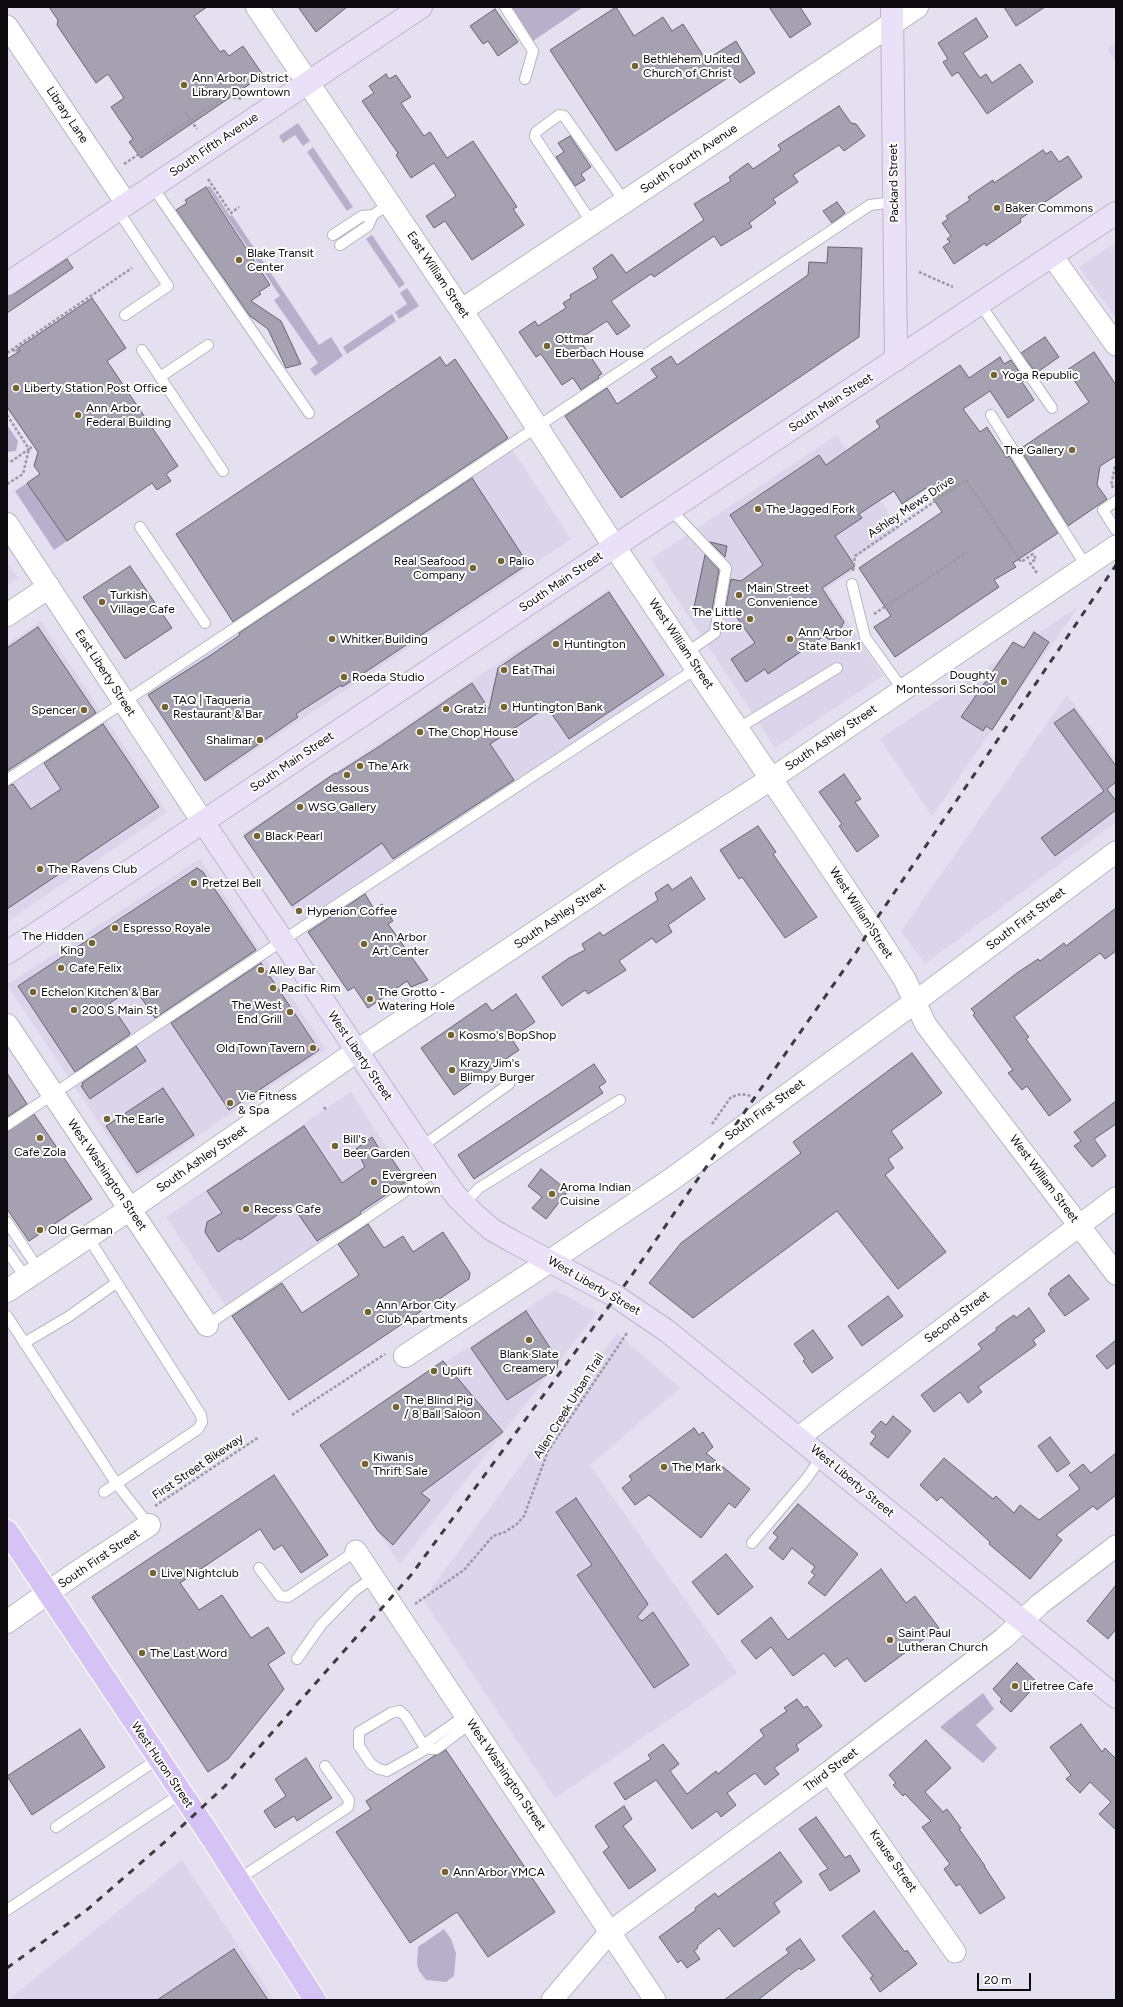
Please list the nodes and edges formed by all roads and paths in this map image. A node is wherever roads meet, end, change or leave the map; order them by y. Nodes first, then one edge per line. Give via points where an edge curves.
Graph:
1 (257, 7) edge
2 (421, 7) edge
3 (504, 7) edge
4 (917, 7) edge
5 (892, 15) edge
6 (7, 26) edge
7 (525, 79) dead end
8 (307, 83) junction
9 (242, 99) dead end
10 (185, 112) dead end
11 (190, 120) junction
12 (197, 129) dead end
13 (123, 165) dead end
14 (208, 179) dead end
15 (152, 186) junction
16 (624, 202) junction
17 (894, 202) junction
18 (122, 206) junction
19 (239, 207) dead end
20 (381, 209) junction
21 (1115, 217) edge
22 (592, 223) junction
23 (333, 235) dead end
24 (340, 245) dead end
25 (1052, 256) junction
26 (132, 268) dead end
27 (919, 272) dead end
28 (9, 279) edge
29 (953, 287) dead end
30 (980, 304) junction
31 (462, 310) junction
32 (125, 315) dead end
33 (208, 345) dead end
34 (1116, 345) edge
35 (13, 349) junction
36 (19, 350) dead end
37 (142, 350) dead end
38 (7, 352) edge
39 (896, 360) junction
40 (160, 376) junction
41 (1052, 408) dead end
42 (309, 413) dead end
43 (7, 415) edge
44 (991, 415) dead end
45 (18, 422) dead end
46 (14, 425) junction
47 (537, 426) junction
48 (40, 442) dead end
49 (29, 449) junction
50 (7, 461) edge
51 (1116, 466) edge
52 (223, 471) dead end
53 (7, 484) edge
54 (1116, 488) edge
55 (1116, 501) edge
56 (670, 509) junction
57 (7, 524) edge
58 (140, 527) dead end
59 (1116, 530) edge
60 (614, 546) junction
61 (1116, 546) edge
62 (966, 553) dead end
63 (1086, 566) junction
64 (1037, 573) dead end
65 (852, 584) joint
66 (49, 587) junction
67 (7, 615) edge
68 (862, 622) junction
69 (206, 623) dead end
70 (691, 660) junction
71 (837, 668) dead end
72 (903, 690) junction
73 (124, 702) junction
74 (738, 729) junction
75 (771, 779) junction
76 (7, 780) edge
77 (202, 822) junction
78 (1116, 852) edge
79 (282, 941) junction
80 (7, 953) edge
81 (915, 1002) junction
82 (7, 1025) edge
83 (357, 1051) junction
84 (509, 1084) dead end
85 (53, 1094) junction
86 (620, 1100) dead end
87 (324, 1107) dead end
88 (327, 1111) dead end
89 (7, 1125) edge
90 (422, 1147) junction
91 (437, 1170) junction
92 (1116, 1198) edge
93 (464, 1204) junction
94 (130, 1209) junction
95 (8, 1225) edge
96 (1079, 1225) junction
97 (88, 1237) junction
98 (7, 1251) edge
99 (550, 1262) junction
100 (33, 1274) junction
101 (1116, 1274) edge
102 (116, 1283) junction
103 (7, 1291) edge
104 (7, 1316) edge
105 (207, 1325) joint
106 (627, 1333) dead end
107 (24, 1343) junction
108 (397, 1354) joint
109 (292, 1415) dead end
110 (259, 1437) dead end
111 (799, 1437) junction
112 (822, 1456) junction
113 (116, 1483) junction
114 (104, 1492) dead end
115 (151, 1516) junction
116 (7, 1531) edge
117 (752, 1543) dead end
118 (1116, 1546) edge
119 (356, 1551) joint
120 (259, 1568) dead end
121 (374, 1577) junction
122 (49, 1593) junction
123 (415, 1604) dead end
124 (7, 1622) edge
125 (1022, 1622) junction
126 (297, 1659) dead end
127 (1116, 1697) edge
128 (468, 1719) junction
129 (426, 1749) junction
130 (158, 1759) junction
131 (325, 1766) dead end
132 (830, 1772) junction
133 (182, 1793) junction
134 (56, 1827) dead end
135 (239, 1879) junction
136 (7, 1910) edge
137 (610, 1932) junction
138 (956, 1952) dead end
139 (315, 2000) edge
140 (552, 2000) edge
141 (655, 2000) edge

1 - 8 street, East William Street
2 - 8 main road, South Fifth Avenue
3 - 7 lane via 533,51
4 - 5 street, South Fourth Avenue
5 - 16 street, South Fourth Avenue
5 - 17 main road, Packard Street
6 - 18 street, Library Lane
8 - 15 main road, South Fifth Avenue
8 - 20 street, East William Street
9 - 11 path via 226,96
10 - 11 path
11 - 12 path
11 - 13 path
14 - 19 path via 230,213
15 - 18 main road, South Fifth Avenue
15 - 42 lane
16 - 22 street, South Fourth Avenue
16 - 22 lane via 564,116 559,115 536,132 535,137
17 - 39 main road, Packard Street
17 - 47 lane via 870,205
18 - 28 main road, South Fifth Avenue
18 - 32 lane via 168,286
20 - 23 lane via 362,216
20 - 24 lane via 368,226
20 - 31 street, East William Street
21 - 25 main road, South Main Street
22 - 31 street, South Fourth Avenue
25 - 30 main road, South Main Street
25 - 34 street
26 - 35 path
27 - 29 path
30 - 39 main road, South Main Street
30 - 41 lane
31 - 47 street, East William Street
33 - 40 lane
35 - 36 path via 15,352
35 - 38 path
37 - 40 lane
39 - 56 main road, South Main Street
40 - 52 lane
43 - 46 path
44 - 63 lane
45 - 46 path
46 - 49 path
47 - 60 street, East William Street
47 - 73 lane
48 - 49 path
49 - 50 path
49 - 53 path via 23,474
51 - 54 path via 1111,486
55 - 59 lane via 1102,508
56 - 60 main road, South Main Street
56 - 70 lane via 726,568 715,633
57 - 66 street, East Liberty Street
58 - 69 lane
60 - 70 street, West William Street
60 - 77 main road, South Main Street
61 - 63 street, South Ashley Street
62 - 68 path
63 - 72 street, South Ashley Street
64 - 65 path, Ashley Mews Drive via 1030,563 1036,559 1033,554 1021,562 966,480 855,556
65 - 68 lane
66 - 67 street
66 - 73 street, East Liberty Street
68 - 72 lane via 866,637
70 - 74 street, West William Street
70 - 79 lane
71 - 74 lane
72 - 75 street, South Ashley Street
73 - 76 lane
73 - 77 street, East Liberty Street
74 - 75 street, West William Street
75 - 81 street, West William Street via 871,927 905,980
75 - 83 street, South Ashley Street via 624,873
77 - 79 main road, West Liberty Street
77 - 80 main road, South Main Street
78 - 81 street, South First Street
79 - 83 main road, West Liberty Street
79 - 85 lane
81 - 96 street, West William Street via 926,1025
81 - 99 street, South First Street via 672,1179
82 - 85 street, West Washington Street
83 - 90 main road, West Liberty Street
83 - 94 street, South Ashley Street
84 - 90 lane
85 - 89 lane
85 - 94 street, West Washington Street
86 - 93 lane via 479,1188
87 - 88 path
90 - 91 main road, West Liberty Street
91 - 93 main road, West Liberty Street
91 - 105 lane
92 - 96 street, Second Street
93 - 99 main road, West Liberty Street via 492,1229
94 - 97 street, South Ashley Street
94 - 105 street, West Washington Street
95 - 100 lane
96 - 101 street, West William Street
96 - 111 street, Second Street
97 - 100 street, South Ashley Street
97 - 102 lane
98 - 100 lane
99 - 108 street, South First Street
99 - 111 main road, West Liberty Street via 617,1297 667,1331
100 - 103 street, South Ashley Street
102 - 107 lane via 68,1317
102 - 113 lane via 201,1414 202,1422 198,1429
104 - 107 lane
106 - 123 path, Allen Creek Urban Trail via 548,1450 524,1516 505,1532 493,1536 464,1570
107 - 113 lane
108 - 109 path
110 - 115 path, First Street Bikeway
111 - 112 main road, West Liberty Street
112 - 117 lane via 807,1478
112 - 125 main road, West Liberty Street
113 - 114 lane
113 - 115 lane
115 - 122 street, South First Street
116 - 122 main road, West Huron Street
118 - 125 street, Third Street via 1040,1604
119 - 120 lane via 288,1597 280,1596
119 - 121 street, West Washington Street
121 - 126 lane via 354,1591 321,1625
121 - 128 street, West Washington Street
122 - 124 street, South First Street
122 - 130 main road, West Huron Street
125 - 127 main road, West Liberty Street
125 - 132 street, Third Street
128 - 129 lane via 429,1741
128 - 137 street, West Washington Street
129 - 129 lane via 387,1771 379,1769 371,1764 359,1746 359,1732 400,1711 406,1716
130 - 133 main road, West Huron Street
130 - 134 lane
131 - 135 lane via 349,1800 348,1807
132 - 137 street, Third Street
132 - 138 street, Krause Street
133 - 135 main road, West Huron Street
133 - 136 lane
135 - 139 main road, West Huron Street
137 - 140 street, Third Street
137 - 141 street, West Washington Street

